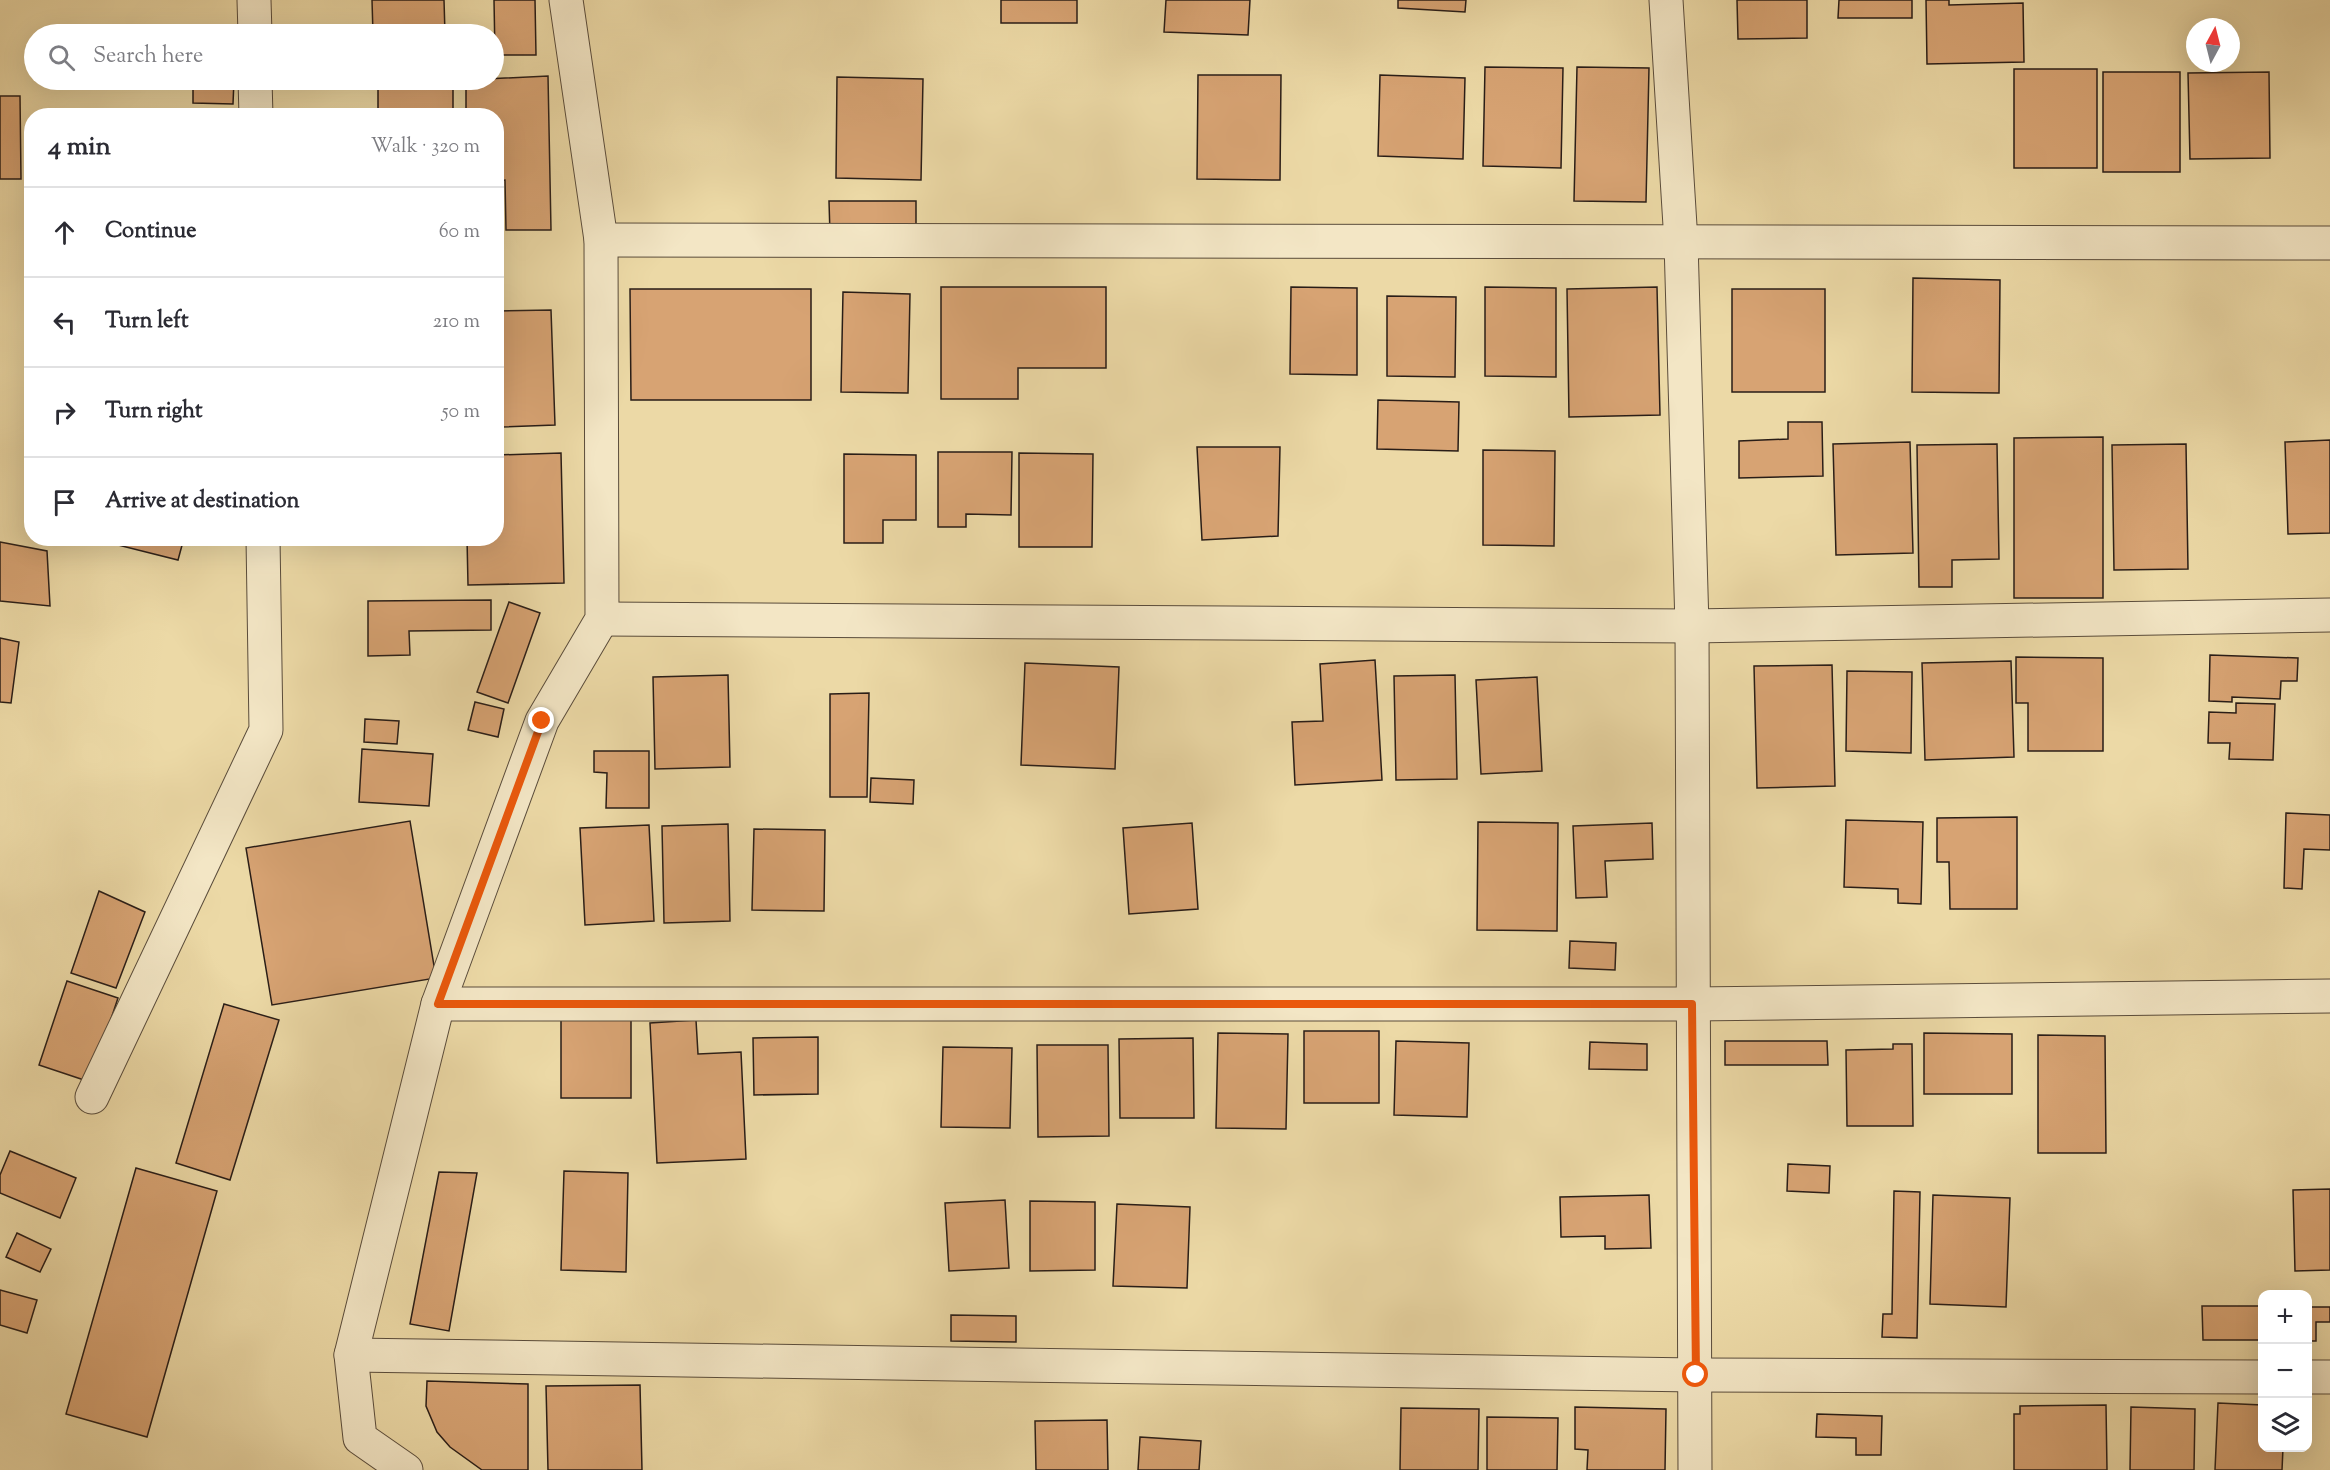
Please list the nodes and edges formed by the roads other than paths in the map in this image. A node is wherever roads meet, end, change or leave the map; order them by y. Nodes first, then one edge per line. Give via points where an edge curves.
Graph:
1 (254, 0) edge
2 (566, 0) edge
3 (1666, 0) edge
4 (255, 24) edge
5 (255, 90) edge
6 (256, 108) edge
7 (601, 240) junction
8 (1681, 242) junction
9 (2330, 243) edge
10 (263, 546) edge
11 (2330, 615) edge
12 (602, 619) junction
13 (1692, 626) junction
14 (2330, 996) edge
15 (438, 1004) junction
16 (1692, 1004) junction
17 (92, 1097) dead end
18 (351, 1354) junction
19 (1696, 1375) junction
20 (2258, 1377) edge
21 (2312, 1377) edge
22 (2330, 1377) edge
23 (406, 1470) edge
24 (1695, 1470) edge

1 - 4 street
2 - 7 street
3 - 8 street
5 - 6 street
7 - 8 street
7 - 12 street
8 - 9 street
8 - 13 street
10 - 17 street via 266,730
11 - 13 street
12 - 13 street
12 - 15 street via 542,721
13 - 16 street
14 - 16 street
15 - 16 street
15 - 18 street
16 - 19 street
18 - 19 street
18 - 23 street via 360,1438
19 - 20 street
19 - 24 street
21 - 22 street

